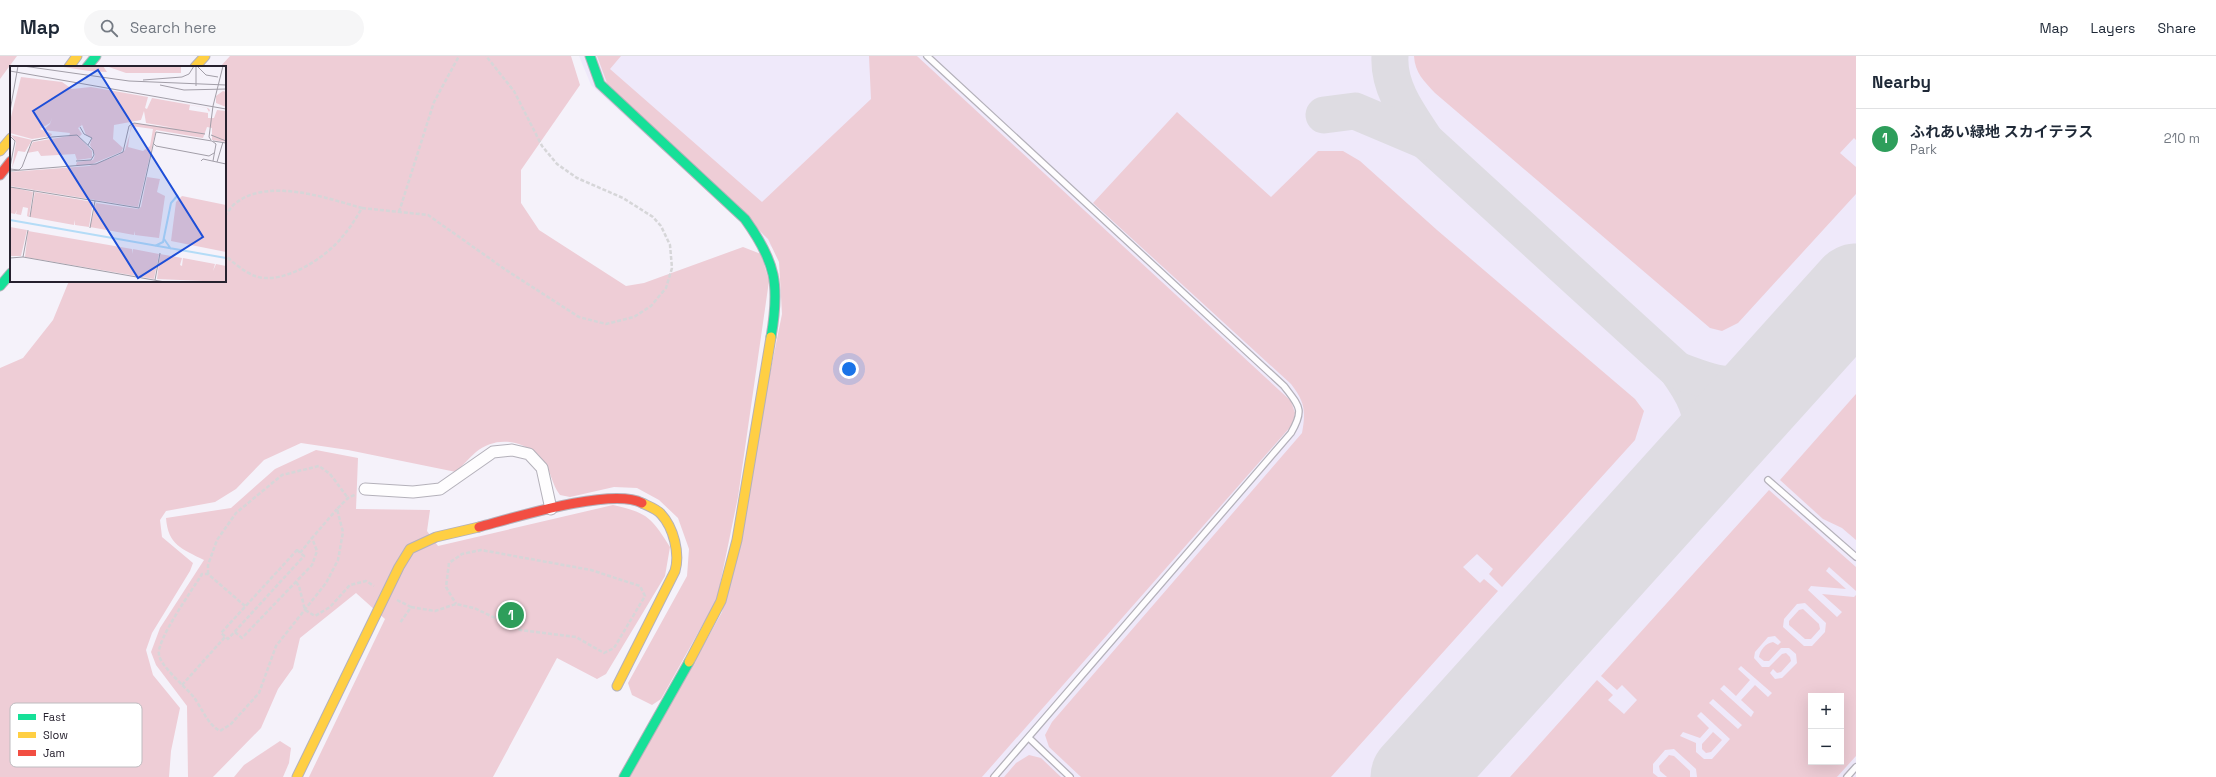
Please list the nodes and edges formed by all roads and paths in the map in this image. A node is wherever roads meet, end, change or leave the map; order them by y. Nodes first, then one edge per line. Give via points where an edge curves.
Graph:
1 (77, 56) edge
2 (96, 56) edge
3 (205, 56) edge
4 (459, 56) edge
5 (486, 56) edge
6 (590, 56) edge
7 (927, 56) edge
8 (70, 66) edge
9 (88, 66) edge
10 (197, 66) edge
11 (10, 139) edge
12 (0, 151) edge
13 (10, 162) edge
14 (0, 175) edge
15 (362, 208) junction
16 (399, 212) junction
17 (226, 215) edge
18 (226, 256) edge
19 (10, 274) edge
20 (0, 286) edge
21 (1768, 480) dead end
22 (365, 490) joint
23 (348, 498) junction
24 (337, 509) junction
25 (551, 509) junction
26 (312, 538) junction
27 (300, 553) junction
28 (1856, 557) edge
29 (208, 574) junction
30 (296, 582) junction
31 (386, 593) junction
32 (456, 604) junction
33 (245, 606) junction
34 (411, 608) junction
35 (305, 610) junction
36 (400, 623) dead end
37 (235, 632) junction
38 (225, 637) junction
39 (182, 685) junction
40 (617, 686) dead end
41 (1029, 738) junction
42 (1856, 767) edge
43 (297, 777) edge
44 (624, 777) edge
45 (994, 777) edge
46 (1070, 777) edge
47 (1847, 777) edge

1 - 8 main road
2 - 9 main road
3 - 10 main road
4 - 16 path via 434,102
5 - 16 path via 514,91 542,146 557,164 577,178 623,198 653,217 661,226 670,245 672,268 666,288 651,306 634,317 606,324 579,317 428,215
6 - 44 main road via 600,84 745,219 764,244 773,270 777,304 737,540 721,601 697,649
7 - 41 lane via 1284,386 1298,405 1299,419 1291,433
11 - 12 main road
13 - 14 main road
15 - 16 path
15 - 17 path via 314,195 266,190 235,203
15 - 18 path via 343,237 326,254 306,268 288,274 255,276
19 - 20 main road
21 - 28 lane
22 - 23 path
22 - 25 street via 413,492 440,489 493,452 512,450 529,454 542,468
23 - 24 path
23 - 29 path via 330,474 319,466 282,475 236,512 217,540 208,565
24 - 26 path
24 - 35 path via 343,532 338,560 326,583
25 - 31 main road via 436,537 410,549
25 - 40 main road via 610,497 637,500 661,513 672,533 678,560 675,571
26 - 27 path
26 - 30 path via 317,551 312,564
27 - 33 path via 297,550
27 - 37 path via 304,556
29 - 33 path
29 - 39 path via 202,574 160,642 159,655
30 - 35 path via 300,586
30 - 37 path via 242,638
31 - 34 path
31 - 35 path via 366,581 350,585 330,607 315,616
31 - 43 main road
32 - 32 path via 474,608 521,630 576,637 604,653 614,648 644,596 640,586 591,570 481,550 462,554 449,563 446,587
32 - 34 path via 435,611
33 - 38 path via 221,633
34 - 36 path
35 - 39 path via 276,646 259,692 231,724 220,731 211,726 195,699
37 - 38 path via 228,640
38 - 39 path
41 - 45 lane
41 - 46 lane
42 - 47 lane

